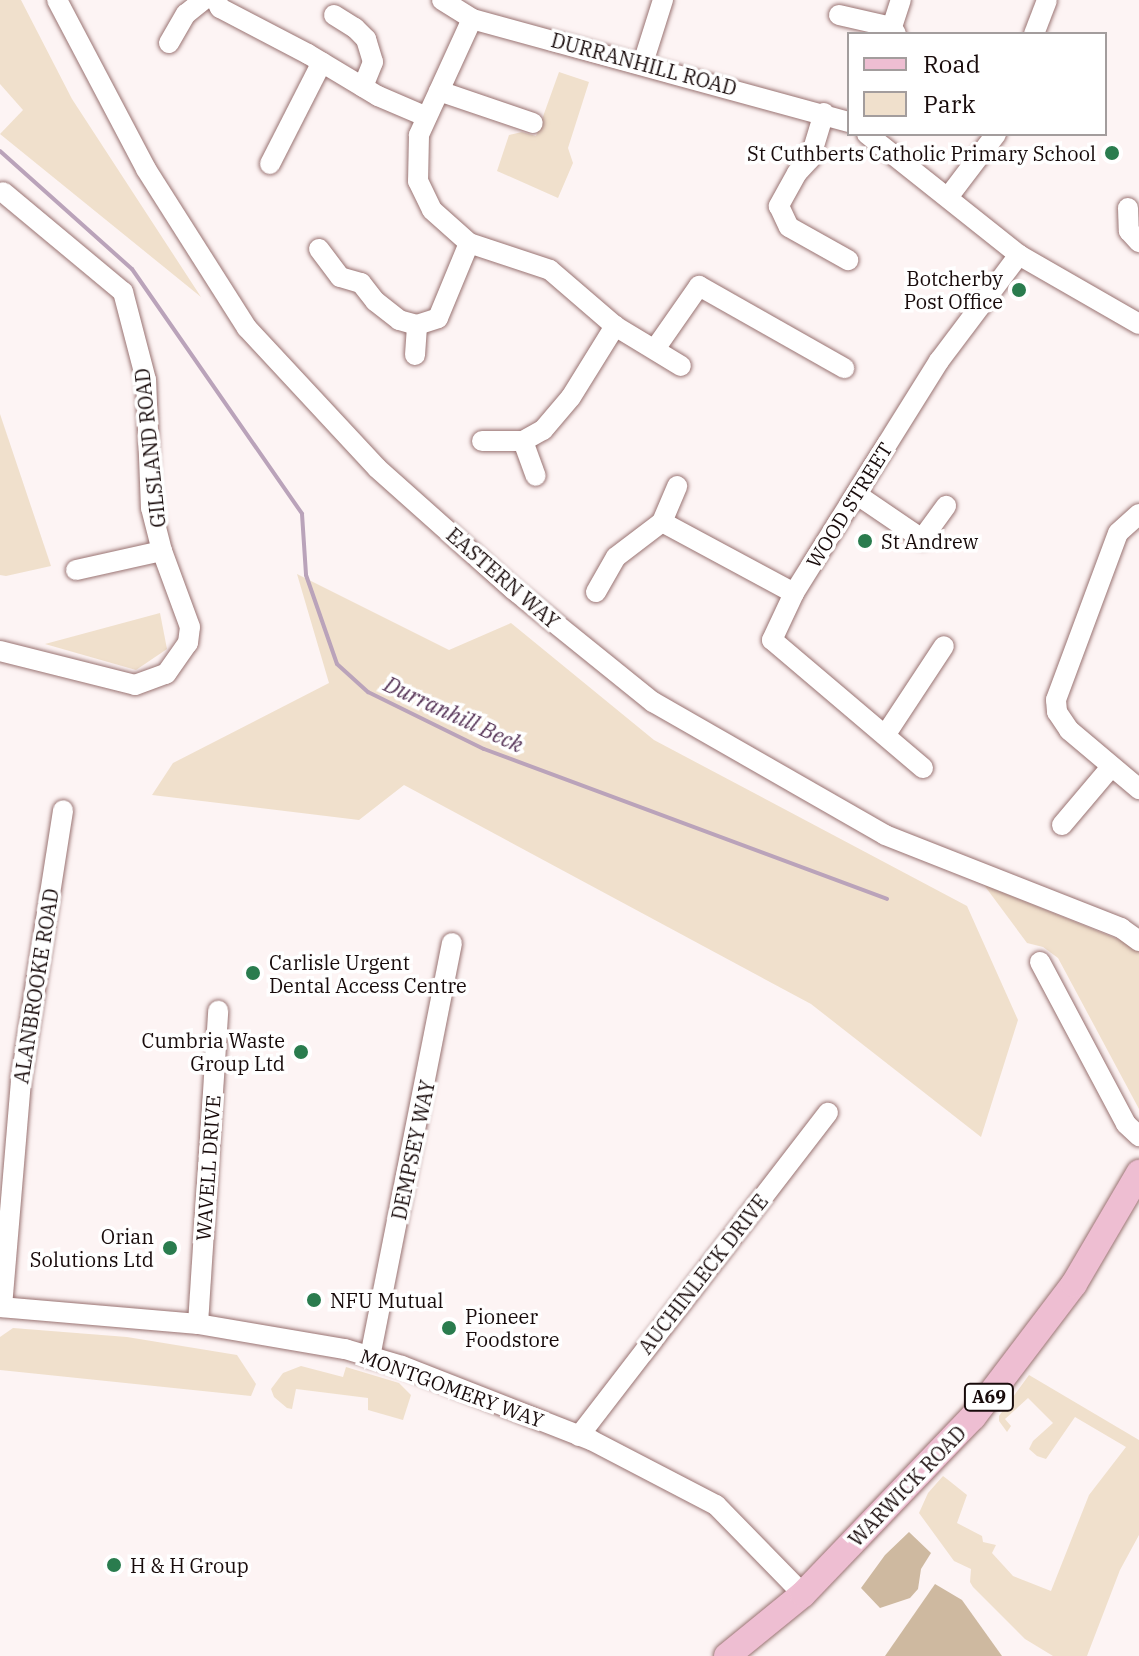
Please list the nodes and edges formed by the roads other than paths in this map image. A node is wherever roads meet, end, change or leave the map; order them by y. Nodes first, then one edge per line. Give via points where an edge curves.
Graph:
1 (57, 0) edge
2 (203, 0) edge
3 (216, 0) edge
4 (442, 0) edge
5 (663, 0) edge
6 (901, 0) edge
7 (1047, 0) edge
8 (334, 15) dead end
9 (839, 15) dead end
10 (472, 19) junction
11 (894, 30) edge
12 (1035, 32) edge
13 (169, 43) dead end
14 (322, 62) junction
15 (643, 63) junction
16 (363, 87) junction
17 (439, 91) junction
18 (824, 113) junction
19 (427, 117) junction
20 (847, 121) edge
21 (533, 123) dead end
22 (873, 136) edge
23 (994, 136) edge
24 (270, 164) dead end
25 (3, 192) dead end
26 (949, 196) junction
27 (1128, 208) dead end
28 (1139, 242) edge
29 (469, 243) junction
30 (319, 249) dead end
31 (1019, 255) junction
32 (848, 260) dead end
33 (1139, 324) edge
34 (417, 325) junction
35 (615, 326) junction
36 (655, 349) junction
37 (415, 355) dead end
38 (681, 366) dead end
39 (844, 368) dead end
40 (482, 441) dead end
41 (523, 441) junction
42 (536, 476) dead end
43 (677, 486) dead end
44 (856, 494) junction
45 (946, 506) dead end
46 (1139, 514) edge
47 (662, 522) junction
48 (162, 551) junction
49 (76, 570) dead end
50 (596, 592) dead end
51 (794, 593) junction
52 (944, 646) dead end
53 (0, 651) edge
54 (886, 734) junction
55 (1111, 767) junction
56 (923, 768) dead end
57 (1139, 789) edge
58 (63, 810) dead end
59 (1062, 825) dead end
60 (1139, 941) edge
61 (452, 943) dead end
62 (1040, 962) dead end
63 (218, 1011) dead end
64 (828, 1113) dead end
65 (1139, 1136) edge
66 (1139, 1173) edge
67 (1, 1307) edge
68 (198, 1324) junction
69 (370, 1357) junction
70 (579, 1436) junction
71 (803, 1594) junction
72 (727, 1656) edge

1 - 60 street, EASTERN WAY via 146,169 247,328 377,468 514,590 653,702 885,835 1121,928
2 - 13 street via 186,14
3 - 14 street via 220,8
4 - 10 street, DURRANHILL ROAD
5 - 15 street
6 - 11 street
7 - 12 street
8 - 16 street via 366,39 373,62
9 - 11 street
10 - 15 street, DURRANHILL ROAD
10 - 17 street
14 - 16 street
14 - 24 street
15 - 18 street, DURRANHILL ROAD
16 - 19 street
17 - 19 street
17 - 21 street
18 - 20 street, DURRANHILL ROAD
18 - 32 street via 810,159 779,206 789,227
19 - 29 street via 419,135 418,181 432,210
22 - 26 street
23 - 26 street
25 - 48 street, GILSLAND ROAD via 123,292 146,380 151,508
26 - 31 street
27 - 28 street via 1129,231
29 - 34 street via 438,318
29 - 35 street via 550,270
30 - 34 street via 340,277 361,283 399,320
31 - 33 street
31 - 44 street, WOOD STREET via 939,361
34 - 37 street
35 - 36 street
35 - 41 street via 571,397 543,430
36 - 38 street
36 - 39 street via 699,286
40 - 41 street
41 - 42 street
43 - 47 street
44 - 45 street via 922,539
44 - 51 street, WOOD STREET
46 - 55 street via 1118,533 1056,700 1062,722
47 - 50 street via 616,557
47 - 51 street
48 - 49 street
48 - 53 street, GILSLAND ROAD via 190,627 188,643 166,674 124,684
51 - 54 street, WOOD STREET via 772,640
52 - 54 street
54 - 56 street, WOOD STREET
55 - 57 street
55 - 59 street
58 - 67 street, ALANBROOKE ROAD via 21,1079
61 - 69 street, DEMPSEY WAY
62 - 65 street via 1126,1124
63 - 68 street, WAVELL DRIVE
64 - 70 street, AUCHINLECK DRIVE
66 - 71 main road, WARWICK ROAD / A69 via 1074,1284 1023,1356 973,1417
67 - 68 street, MONTGOMERY WAY
68 - 69 street, MONTGOMERY WAY
69 - 70 street, MONTGOMERY WAY
70 - 71 street, MONTGOMERY WAY via 716,1505
71 - 72 main road, A69

